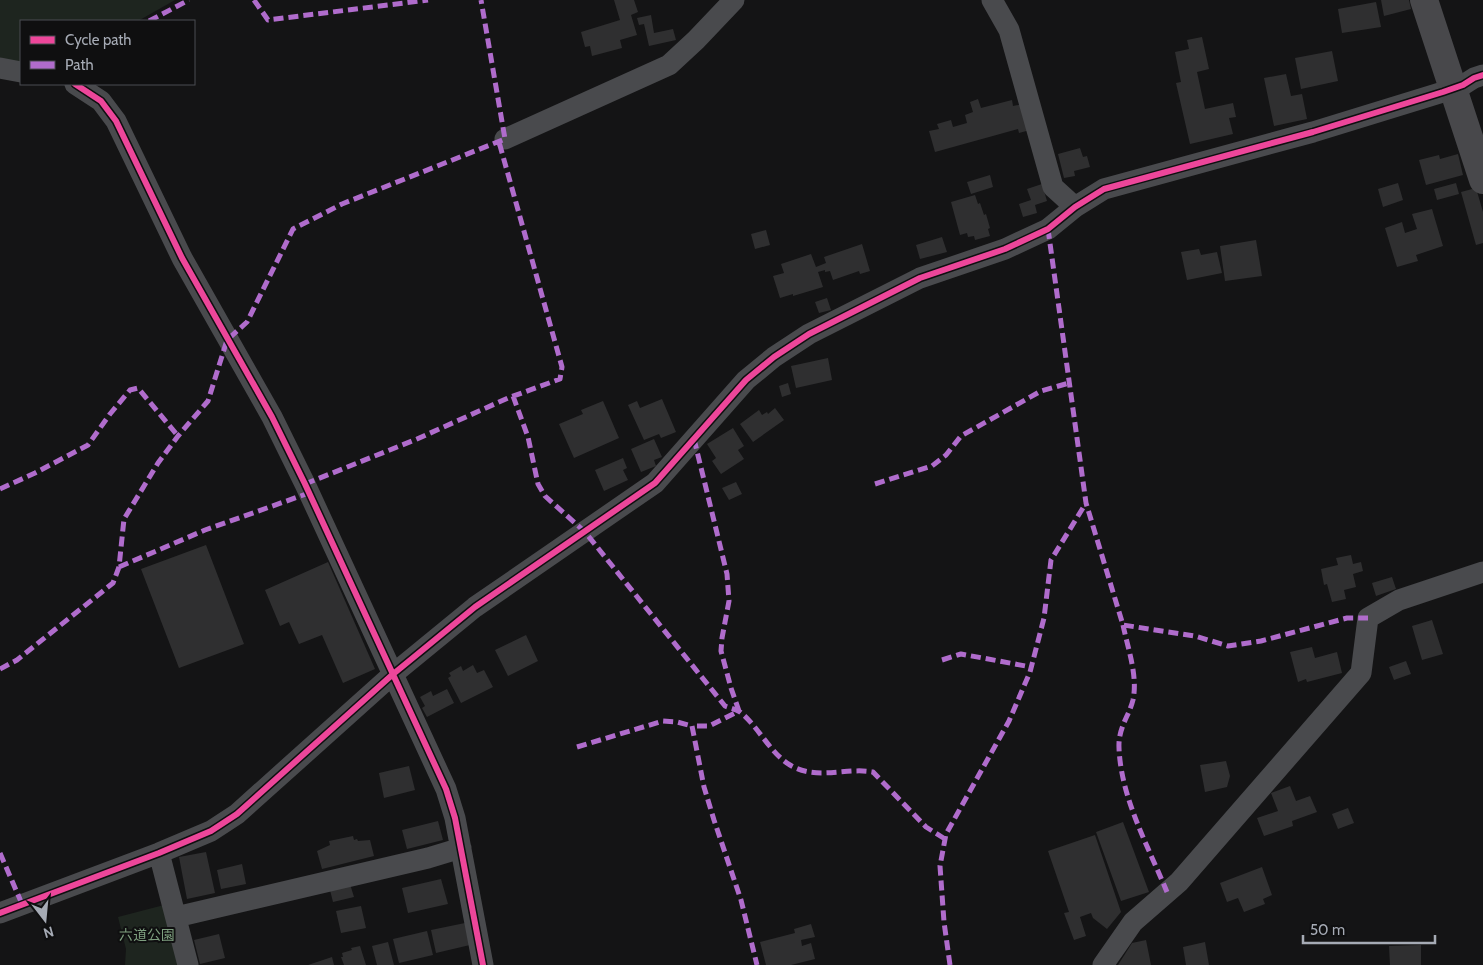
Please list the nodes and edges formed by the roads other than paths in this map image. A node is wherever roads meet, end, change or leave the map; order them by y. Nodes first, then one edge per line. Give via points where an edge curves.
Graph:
1 (734, 0) edge
2 (992, 0) edge
3 (1424, 0) edge
4 (0, 68) edge
5 (20, 72) edge
6 (1483, 75) edge
7 (76, 85) edge
8 (1454, 88) junction
9 (504, 139) dead end
10 (1483, 180) edge
11 (1074, 207) junction
12 (1483, 572) edge
13 (392, 675) junction
14 (461, 848) junction
15 (159, 853) junction
16 (0, 913) edge
17 (176, 917) junction
18 (188, 965) edge
19 (482, 965) edge
20 (1103, 965) edge

1 - 9 street via 668,65
2 - 11 street via 1009,30 1052,187
3 - 8 main road
4 - 5 street
6 - 8 street
7 - 13 street via 101,101 116,121 182,258 272,417
8 - 10 main road
8 - 11 street via 1313,132 1104,189
11 - 13 street via 1048,229 1005,249 920,278 809,334 774,357 746,380 655,483 475,607
12 - 20 street via 1398,600 1368,618 1361,673 1179,882 1133,922
13 - 14 street via 446,789
13 - 15 street via 237,814 211,831
14 - 17 street
14 - 19 street
15 - 16 street
15 - 17 street
17 - 18 street

